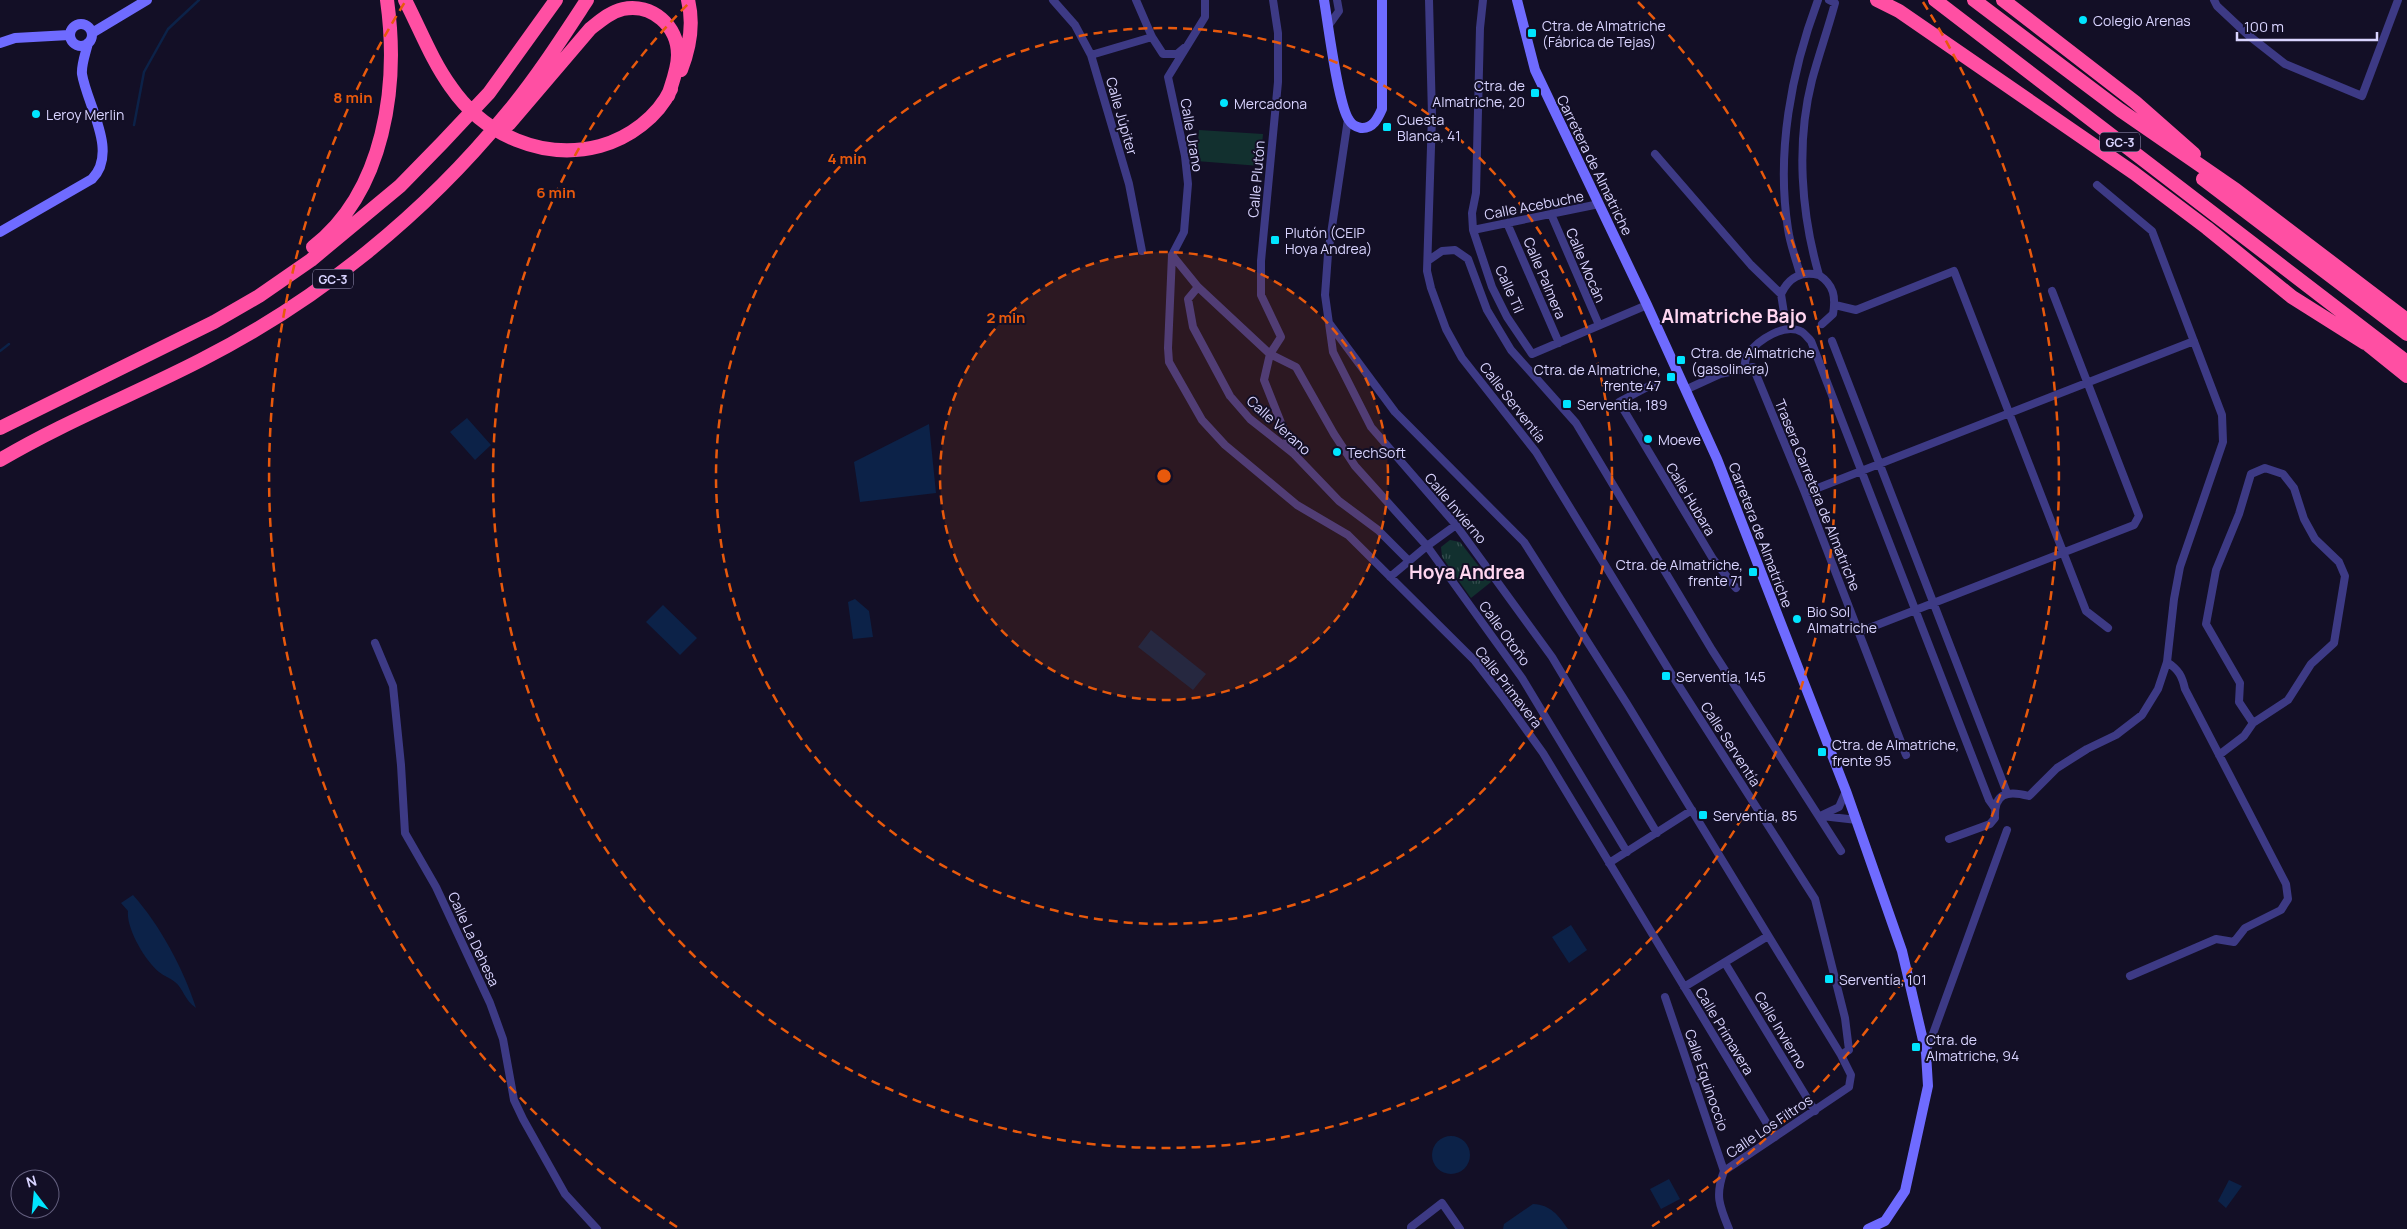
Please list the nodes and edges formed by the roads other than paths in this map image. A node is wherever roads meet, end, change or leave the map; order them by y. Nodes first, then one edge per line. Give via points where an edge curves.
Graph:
1 (147, 0) edge
2 (386, 0) edge
3 (406, 0) edge
4 (556, 0) edge
5 (588, 0) edge
6 (688, 0) edge
7 (1053, 0) edge
8 (1136, 0) edge
9 (1205, 0) edge
10 (1273, 0) edge
11 (1324, 0) edge
12 (1337, 0) edge
13 (1382, 0) edge
14 (1429, 0) edge
15 (1483, 0) edge
16 (1517, 0) edge
17 (1818, 0) edge
18 (1829, 0) edge
19 (1877, 0) edge
20 (1936, 0) edge
21 (1974, 0) edge
22 (2003, 0) edge
23 (2398, 0) edge
24 (2216, 2) edge
25 (1329, 25) junction
26 (69, 35) junction
27 (1152, 37) junction
28 (90, 38) junction
29 (0, 43) edge
30 (1187, 46) junction
31 (1091, 55) junction
32 (668, 96) junction
33 (2120, 110) junction
34 (1348, 119) junction
35 (1655, 154) dead end
36 (2097, 185) dead end
37 (2236, 190) junction
38 (1599, 204) junction
39 (1551, 214) junction
40 (1508, 222) junction
41 (1473, 230) junction
42 (0, 232) edge
43 (1142, 251) dead end
44 (364, 255) junction
45 (1172, 255) junction
46 (1429, 260) junction
47 (1800, 274) junction
48 (1819, 275) junction
49 (2304, 285) junction
50 (1198, 287) junction
51 (2052, 291) dead end
52 (1782, 294) junction
53 (259, 296) junction
54 (1646, 304) junction
55 (1835, 305) junction
56 (1784, 313) dead end
57 (2407, 320) edge
58 (1329, 323) junction
59 (1822, 324) dead end
60 (1599, 325) junction
61 (2407, 334) edge
62 (1832, 341) dead end
63 (2194, 341) junction
64 (1559, 343) junction
65 (2364, 343) junction
66 (1270, 354) junction
67 (2407, 362) edge
68 (1744, 369) junction
69 (2407, 376) edge
70 (2088, 382) junction
71 (1653, 384) dead end
72 (1685, 390) junction
73 (2010, 412) junction
74 (0, 428) edge
75 (1293, 453) junction
76 (0, 460) edge
77 (1879, 464) junction
78 (1860, 471) junction
79 (1805, 493) junction
80 (1456, 525) junction
81 (1427, 546) junction
82 (2064, 552) junction
83 (1409, 561) junction
84 (1390, 577) junction
85 (1736, 588) dead end
86 (1934, 604) junction
87 (1915, 611) junction
88 (2108, 628) dead end
89 (1859, 632) junction
90 (375, 643) dead end
91 (2167, 662) junction
92 (2253, 723) junction
93 (1906, 755) dead end
94 (2219, 755) junction
95 (1846, 791) junction
96 (2007, 793) junction
97 (1994, 808) junction
98 (1692, 810) junction
99 (1820, 816) junction
100 (1857, 820) junction
101 (2007, 830) dead end
102 (1657, 833) junction
103 (1949, 839) dead end
104 (1841, 851) dead end
105 (1627, 852) junction
106 (1609, 863) junction
107 (1768, 936) junction
108 (1725, 963) junction
109 (2130, 976) dead end
110 (1684, 987) junction
111 (1665, 996) dead end
112 (1926, 1053) junction
113 (1840, 1055) junction
114 (1815, 1111) junction
115 (1775, 1136) junction
116 (1724, 1171) junction
117 (1411, 1228) edge
118 (597, 1229) edge
119 (1460, 1229) edge
120 (1729, 1229) edge
121 (1868, 1229) edge

1 - 28 main road
2 - 53 highway via 389,60 386,108 374,160 363,185 336,225 319,243 277,275
3 - 32 highway via 433,56 464,104 497,132 533,147 583,151 610,144 635,130 658,110
4 - 53 highway, GC-3 via 489,93 400,186 311,260
5 - 44 highway, GC-3 via 508,112 428,198
6 - 32 highway via 691,35 687,54
7 - 31 street, Calle Júpiter via 1075,25
8 - 27 street
9 - 30 street via 1204,17
10 - 66 street, Calle Plutón via 1278,33 1278,82 1261,261 1261,296 1280,337
11 - 25 main road
12 - 25 street via 1339,11
13 - 34 main road via 1382,109 1376,122 1366,128 1355,127
14 - 46 street via 1432,116
15 - 41 street
16 - 38 main road, Carretera de Almatriche via 1534,70
17 - 47 street via 1806,32 1788,112 1784,169 1788,230
18 - 48 street via 1835,3 1812,81 1804,135 1803,199 1808,240
19 - 65 highway via 1899,11 2134,173 2292,297
20 - 49 highway, GC-3
21 - 33 highway, GC-3
22 - 37 highway via 2135,102
23 - 24 street via 2362,96 2285,64 2248,35
25 - 34 main road via 1340,94
26 - 28 main road via 78,46
26 - 28 main road via 78,24 89,27
26 - 29 main road via 15,38
27 - 30 street via 1163,54 1177,54
27 - 31 street
28 - 42 main road via 82,72 103,146 103,165 92,179
30 - 45 street, Calle Urano via 1168,77 1188,184 1184,232
31 - 43 street, Calle Júpiter via 1129,184
32 - 44 highway via 678,56 670,28 658,16 643,9 624,9 606,16 590,29 518,114 432,206
33 - 37 highway
33 - 61 highway, GC-3 via 2187,167
34 - 58 street via 1328,254 1325,295
35 - 52 street via 1751,265
36 - 63 street via 2152,231
37 - 57 highway
38 - 39 street, Calle Acebuche
38 - 54 main road, Carretera de Almatriche
39 - 40 street, Calle Acebuche
39 - 60 street, Calle Mocán
40 - 41 street, Calle Acebuche
40 - 64 street, Calle Palmera
41 - 64 street, Calle Til via 1492,286 1507,317 1532,354
44 - 76 highway, GC-3 via 269,322 202,360 85,415
45 - 50 street
45 - 84 street, Calle Primavera via 1169,362 1202,420 1225,445 1298,505 1348,535
46 - 99 street via 1442,251 1455,250 1468,259 1487,310 1512,350 1576,423 1712,650
46 - 113 street, Calle Serventía via 1430,288 1446,330 1462,358 1536,452 1814,899 1845,1018 1849,1050
47 - 48 street
47 - 52 street via 1791,278
48 - 55 street via 1832,288
49 - 65 highway, GC-3
49 - 67 highway
50 - 66 street, Calle Otoño
50 - 75 street, Calle Verano via 1188,299 1193,327 1230,396 1250,419
51 - 70 street
52 - 56 street
53 - 74 highway, GC-3 via 206,326
54 - 60 street
54 - 72 main road, Carretera de Almatriche
55 - 59 street via 1833,314
55 - 73 street via 1856,310 1954,271
58 - 80 street, Calle Invierno via 1333,352 1371,427
58 - 98 street via 1395,412 1524,542
60 - 64 street
62 - 77 street
63 - 70 street
63 - 91 street via 2222,415 2223,442 2180,567
65 - 69 highway, GC-3
66 - 75 street via 1264,380
66 - 81 street, Calle Otoño via 1296,367 1355,466
68 - 72 street via 1720,374
68 - 78 street via 1746,356 1757,344 1789,329 1802,332 1810,340 1818,358
68 - 79 street, Trasera Carretera de Almatriche via 1752,367
70 - 73 street
70 - 82 street via 2139,516 2134,525
71 - 85 street, Calle Hubara via 1619,402 1713,559
72 - 95 main road, Carretera de Almatriche via 1717,459
73 - 77 street
73 - 82 street
75 - 83 street, Calle Verano via 1339,501 1378,530
77 - 78 street
77 - 86 street
78 - 79 street
78 - 87 street
79 - 89 street, Trasera Carretera de Almatriche
80 - 81 street
80 - 102 street, Calle Invierno via 1552,657
81 - 83 street
81 - 105 street, Calle Otoño via 1522,678
82 - 86 street
82 - 88 street via 2086,611
83 - 84 street
84 - 106 street, Calle Primavera via 1475,661 1502,696 1543,753
86 - 87 street
86 - 96 street
87 - 89 street
87 - 97 street via 1988,800
89 - 93 street, Trasera Carretera de Almatriche
90 - 118 street, Calle La Dehesa via 393,686 405,832 436,887 490,1003 503,1039 514,1100 523,1119 565,1194
91 - 94 street via 2180,674
91 - 96 street via 2158,690 2142,715 2116,736 2057,768 2029,796
92 - 92 street via 2288,700 2311,664 2334,643 2344,576 2339,562 2315,539 2304,519 2294,488 2283,474 2265,468 2251,474 2216,570 2206,624 2240,683 2239,702
92 - 94 street via 2244,736
94 - 109 street via 2286,884 2288,899 2282,910 2245,928 2234,942 2216,939
95 - 99 street via 1839,807
95 - 100 main road, Carretera de Almatriche
96 - 97 street via 1998,798
97 - 103 street via 1995,818 1990,824
98 - 102 street
98 - 107 street
99 - 100 street
99 - 104 street
100 - 112 main road, Carretera de Almatriche via 1902,951
101 - 112 street
102 - 105 street
105 - 106 street
106 - 110 street, Calle Primavera
107 - 108 street
107 - 113 street
108 - 110 street
108 - 114 street, Calle Invierno
110 - 115 street, Calle Primavera
111 - 116 street, Calle Equinoccio
112 - 121 main road, Carretera de Almatriche via 1928,1086 1905,1191 1885,1221
113 - 114 street, Calle Los Filtros via 1851,1075 1849,1087
114 - 115 street, Calle Los Filtros
115 - 116 street, Calle Los Filtros
116 - 120 street, Calle Los Filtros via 1718,1187 1719,1205
117 - 119 street via 1442,1203

